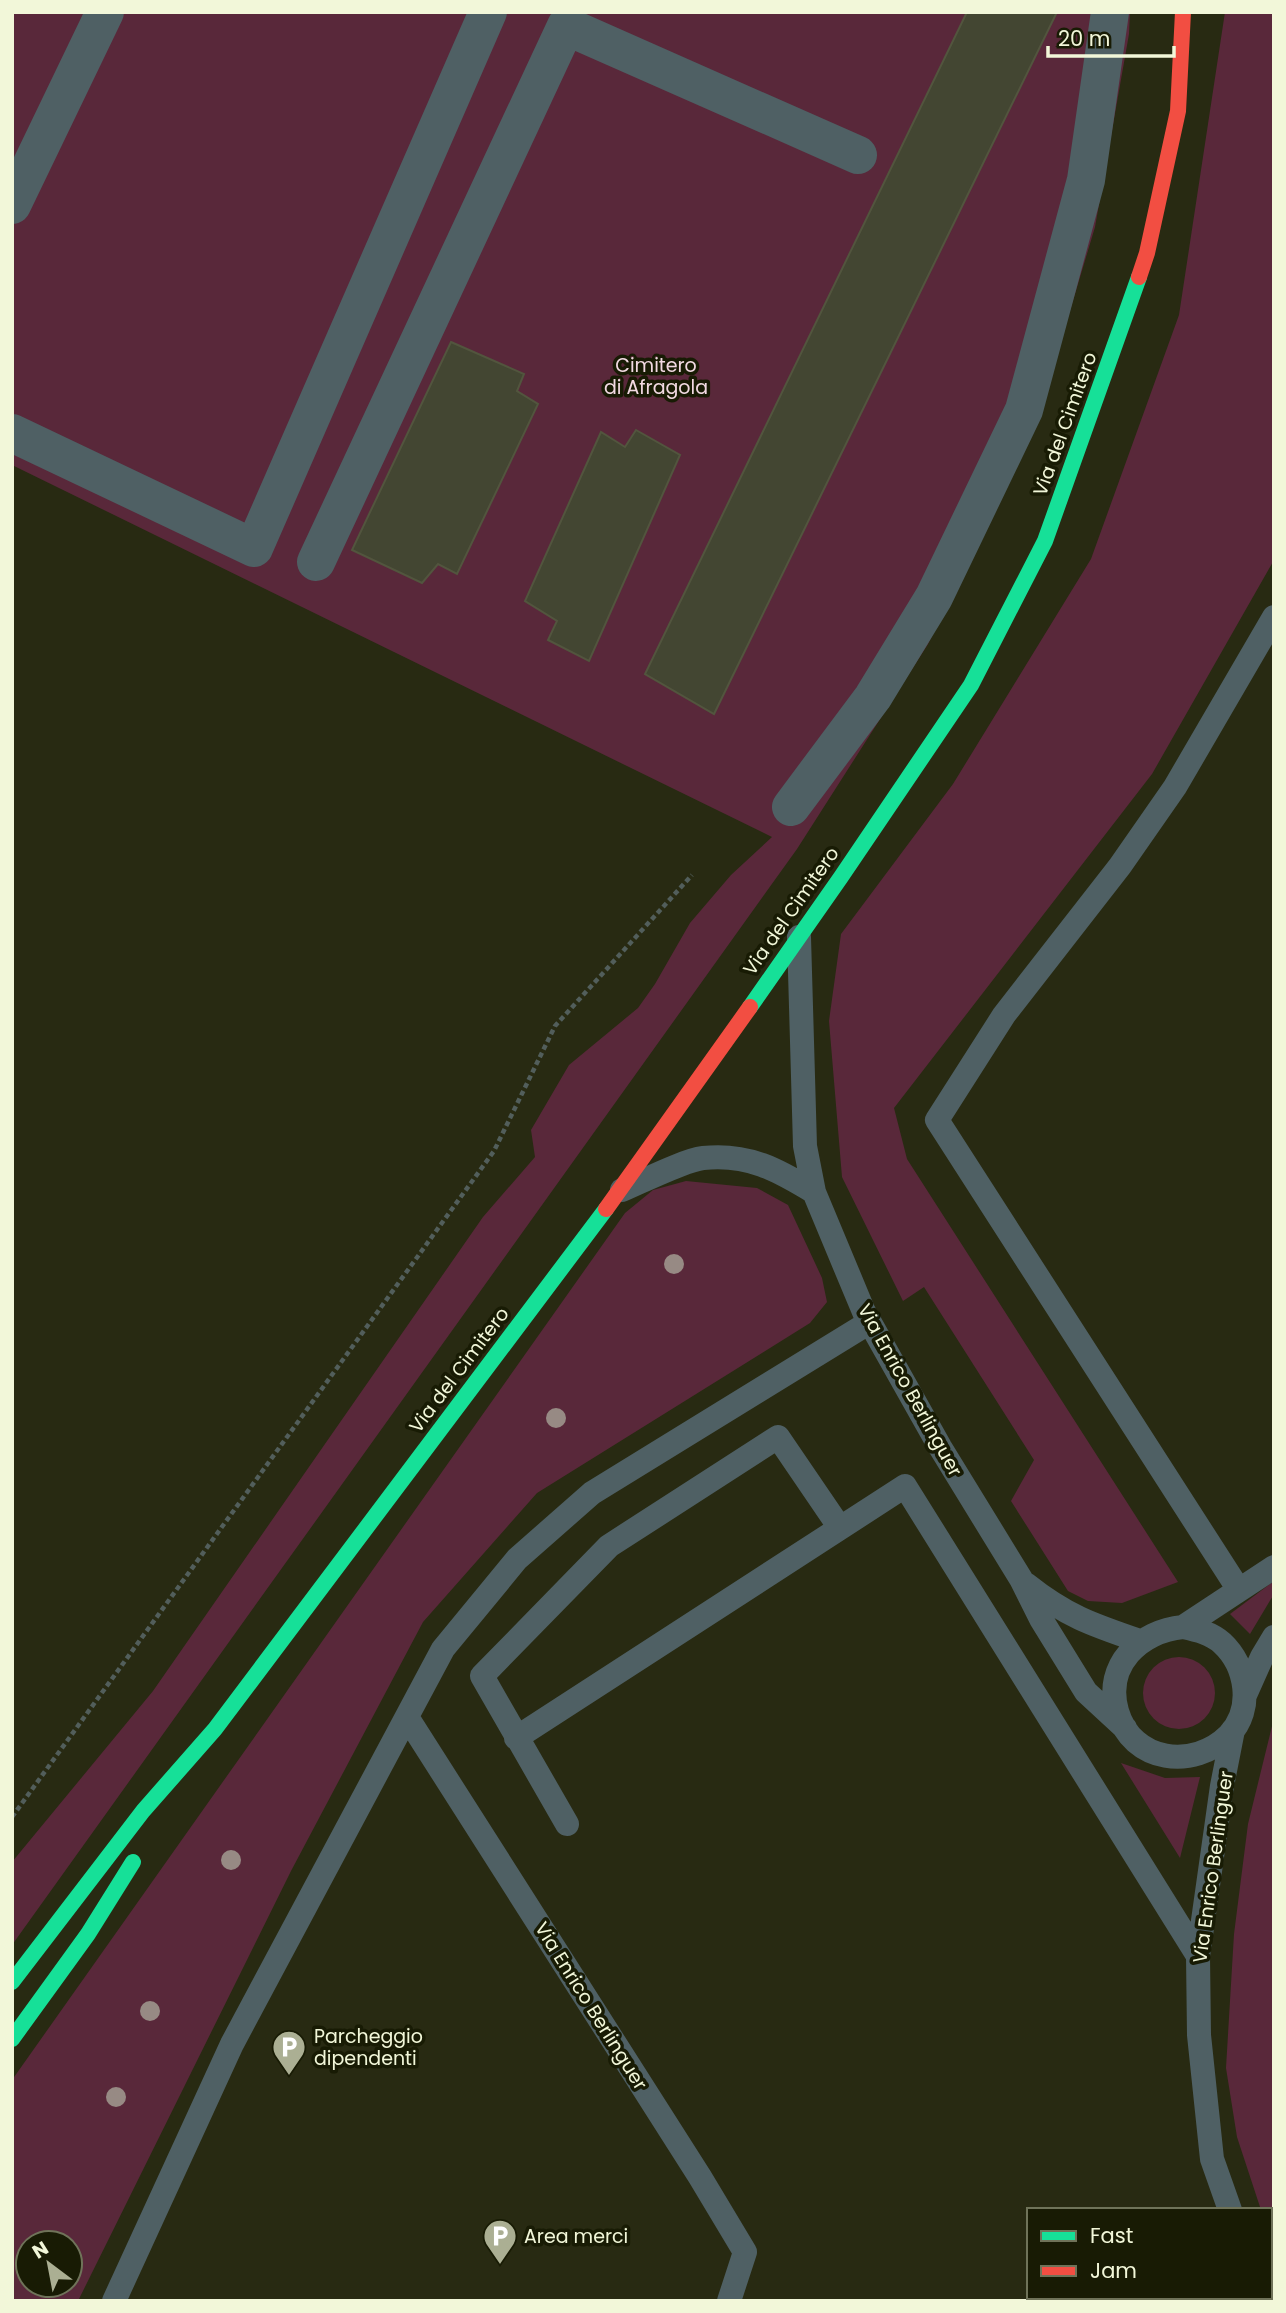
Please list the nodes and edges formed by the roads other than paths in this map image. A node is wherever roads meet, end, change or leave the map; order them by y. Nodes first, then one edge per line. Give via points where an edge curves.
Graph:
1 (105, 12) edge
2 (488, 12) edge
3 (1110, 12) edge
4 (1183, 12) edge
5 (558, 17) edge
6 (858, 155) dead end
7 (12, 205) edge
8 (12, 433) edge
9 (316, 562) dead end
10 (1274, 617) edge
11 (790, 807) dead end
12 (799, 937) junction
13 (619, 1192) junction
14 (814, 1192) junction
15 (870, 1322) junction
16 (840, 1528) junction
17 (1274, 1567) edge
18 (1021, 1580) junction
19 (1239, 1590) junction
20 (1183, 1627) junction
21 (1274, 1637) edge
22 (1140, 1641) junction
23 (1245, 1695) junction
24 (407, 1717) junction
25 (1125, 1728) junction
26 (215, 1729) junction
27 (1233, 1730) junction
28 (516, 1738) junction
29 (166, 1809) dead end
30 (567, 1825) dead end
31 (145, 1843) dead end
32 (1198, 1956) junction
33 (12, 1982) edge
34 (12, 2039) edge
35 (1229, 2208) edge
36 (114, 2301) edge
37 (729, 2301) edge

1 - 7 street
2 - 8 street via 254,548
3 - 11 street via 1086,180 1024,410 934,597 873,697
4 - 12 main road, Via del Cimitero via 1178,111 1147,253 1045,541 971,685
5 - 6 street
5 - 9 street
10 - 19 lane via 1175,788 1004,1015 937,1119
12 - 13 main road, Via del Cimitero
12 - 14 lane, Via Enrico Berlinguer via 805,1146
13 - 14 lane via 701,1158 742,1159 775,1168
13 - 26 main road, Via del Cimitero
14 - 15 lane, Via Enrico Berlinguer
15 - 18 lane, Via Enrico Berlinguer
15 - 24 lane via 592,1493 517,1559 443,1648
16 - 28 lane
16 - 28 lane via 778,1437 609,1546 482,1676
16 - 32 lane via 905,1486
17 - 19 lane
18 - 22 lane via 1080,1620
18 - 25 lane, Via Enrico Berlinguer via 1086,1692
19 - 20 lane
20 - 22 lane
20 - 23 lane via 1202,1632 1227,1649 1243,1675
21 - 23 lane
22 - 25 lane via 1118,1672 1117,1710
23 - 27 lane
24 - 36 lane via 232,2044
24 - 37 lane, Via Enrico Berlinguer via 746,2252
25 - 27 lane via 1157,1754 1178,1758 1199,1755
26 - 29 main road
26 - 33 main road via 143,1811
27 - 32 lane, Via Enrico Berlinguer
28 - 30 lane
31 - 34 main road via 88,1934
32 - 35 lane, Via Enrico Berlinguer via 1199,2035 1212,2159

